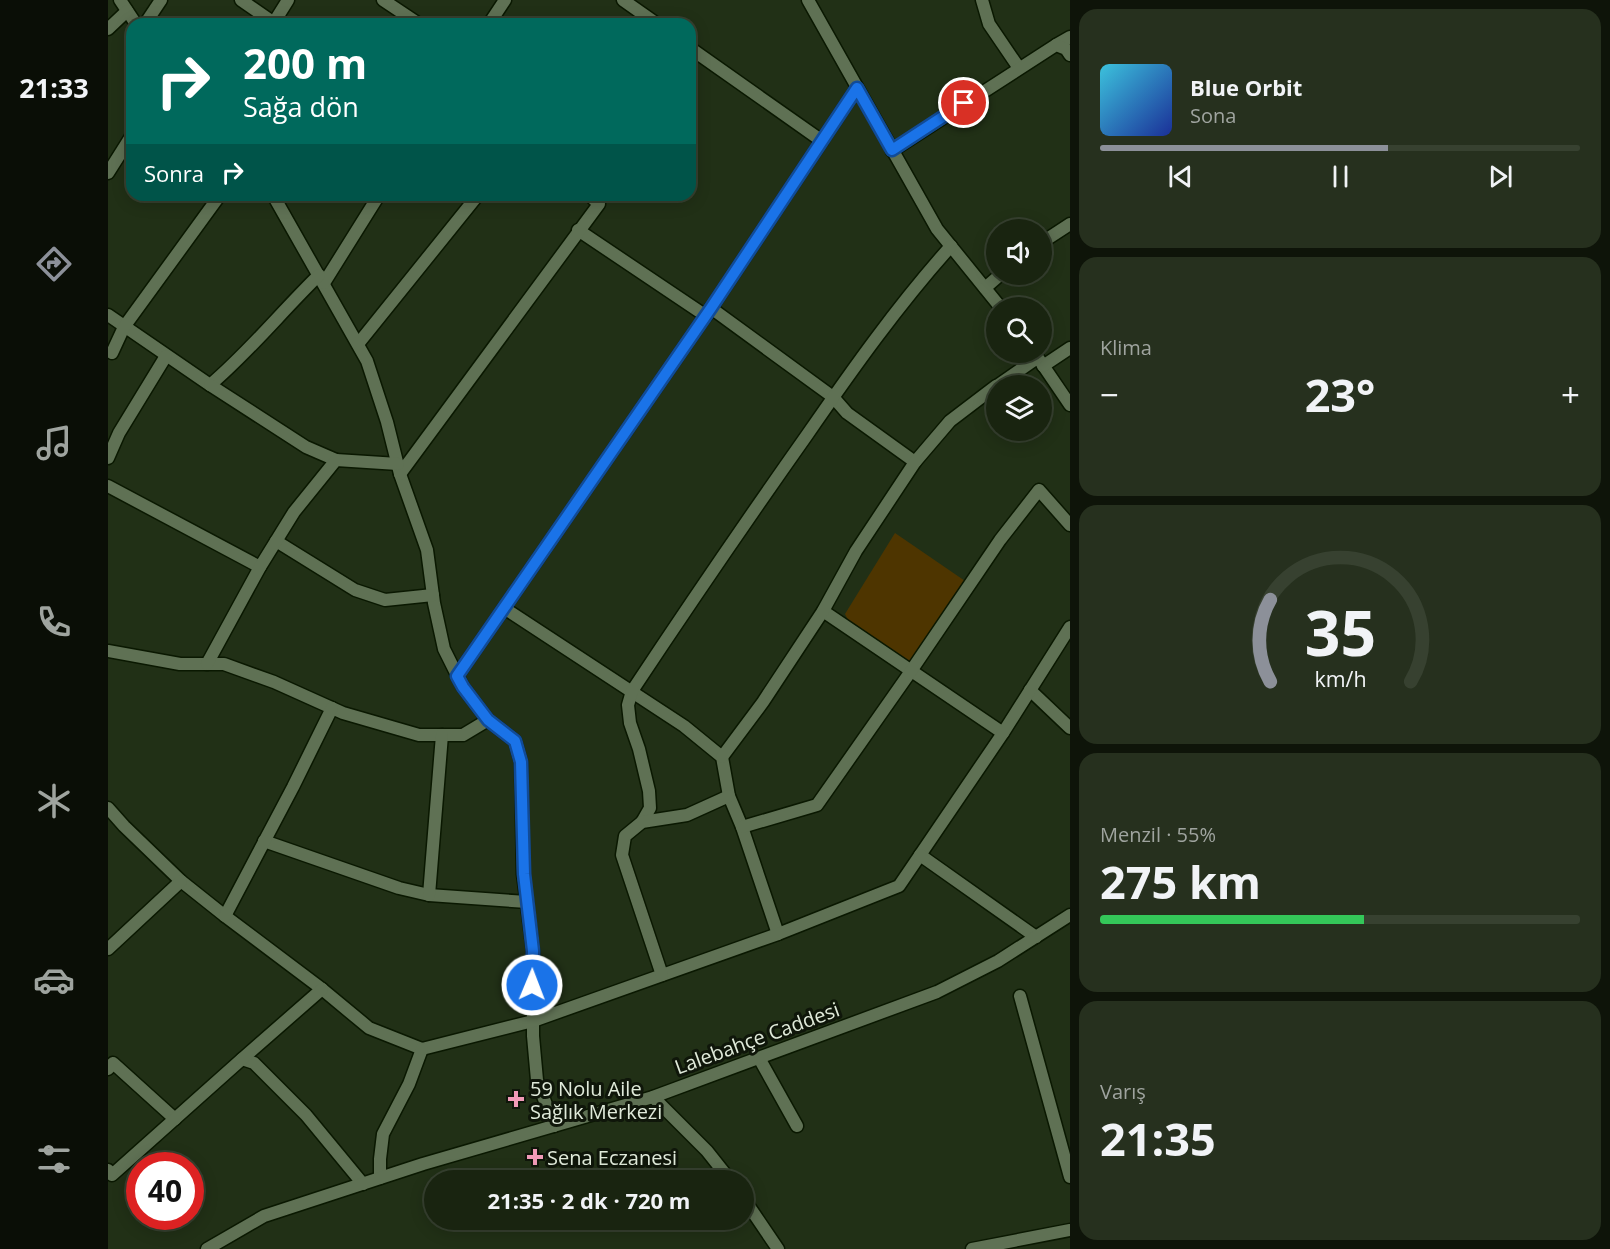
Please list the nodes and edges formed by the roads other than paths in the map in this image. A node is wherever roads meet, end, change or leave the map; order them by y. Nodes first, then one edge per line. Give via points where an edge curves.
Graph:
1 (161, 0) edge
2 (241, 0) edge
3 (288, 0) edge
4 (383, 0) edge
5 (505, 0) edge
6 (623, 0) edge
7 (808, 0) edge
8 (982, 0) edge
9 (124, 5) edge
10 (132, 18) edge
11 (149, 18) edge
12 (266, 18) edge
13 (276, 18) edge
14 (410, 18) edge
15 (493, 18) edge
16 (648, 18) edge
17 (108, 29) edge
18 (1070, 37) edge
19 (1056, 45) junction
20 (696, 53) edge
21 (1070, 55) edge
22 (1019, 68) junction
23 (857, 88) junction
24 (822, 141) junction
25 (126, 144) edge
26 (892, 150) junction
27 (108, 173) edge
28 (216, 201) edge
29 (276, 201) edge
30 (375, 201) edge
31 (473, 201) edge
32 (600, 201) edge
33 (1070, 224) edge
34 (578, 230) junction
35 (1052, 236) edge
36 (951, 246) junction
37 (322, 279) junction
38 (988, 285) edge
39 (985, 288) junction
40 (992, 297) edge
41 (708, 312) junction
42 (108, 315) edge
43 (124, 327) junction
44 (358, 344) junction
45 (1070, 348) edge
46 (112, 353) dead end
47 (1052, 354) edge
48 (166, 356) junction
49 (1032, 363) edge
50 (1041, 363) edge
51 (1013, 375) edge
52 (210, 385) junction
53 (986, 394) edge
54 (833, 397) junction
55 (1070, 405) edge
56 (108, 458) edge
57 (336, 460) junction
58 (915, 462) junction
59 (399, 469) junction
60 (108, 486) edge
61 (1070, 525) edge
62 (276, 541) junction
63 (260, 567) junction
64 (433, 595) junction
65 (504, 608) junction
66 (823, 611) junction
67 (1070, 627) edge
68 (108, 651) edge
69 (207, 664) junction
70 (911, 671) junction
71 (457, 676) junction
72 (1030, 690) junction
73 (632, 691) junction
74 (332, 708) junction
75 (488, 720) junction
76 (1070, 728) edge
77 (1003, 733) junction
78 (442, 735) junction
79 (722, 757) junction
80 (729, 796) junction
81 (108, 808) edge
82 (642, 822) junction
83 (742, 827) junction
84 (264, 841) junction
85 (920, 855) junction
86 (181, 881) junction
87 (429, 896) junction
88 (527, 902) junction
89 (1070, 915) edge
90 (225, 916) junction
91 (778, 934) junction
92 (1036, 937) junction
93 (108, 949) edge
94 (662, 975) junction
95 (322, 989) junction
96 (1020, 996) dead end
97 (533, 1021) junction
98 (422, 1050) junction
99 (759, 1058) junction
100 (242, 1059) junction
101 (110, 1063) edge
102 (653, 1097) junction
103 (174, 1119) junction
104 (554, 1126) junction
105 (797, 1126) dead end
106 (108, 1170) edge
107 (722, 1170) edge
108 (380, 1178) junction
109 (1070, 1178) edge
110 (363, 1184) junction
111 (754, 1214) edge
112 (1070, 1230) edge
113 (207, 1249) edge
114 (778, 1249) edge
115 (972, 1249) edge

1 - 11 street
2 - 12 street
3 - 13 street
4 - 14 street
5 - 15 street
6 - 16 street
7 - 23 street
8 - 22 street via 989,24
9 - 10 street
9 - 17 street
18 - 19 street
19 - 21 street
19 - 22 street
20 - 24 street
22 - 26 street
23 - 24 street
23 - 26 street
24 - 41 street
25 - 27 street
26 - 36 street via 937,229
28 - 43 street
29 - 37 street
30 - 37 street
31 - 44 street
32 - 34 street
33 - 35 street
34 - 41 street
34 - 59 street
36 - 39 street
36 - 54 street via 921,279
37 - 44 street
37 - 52 street via 291,302
38 - 39 street
39 - 40 street
41 - 54 street
41 - 65 street
42 - 43 street
43 - 46 street
43 - 48 street
44 - 59 street via 367,361
45 - 47 street
48 - 52 street
48 - 56 street
49 - 51 street
50 - 55 street
52 - 57 street via 306,447
53 - 58 street via 950,421
54 - 58 street via 847,413
54 - 73 street
57 - 59 street
57 - 62 street
58 - 66 street via 856,551
59 - 64 street via 427,550
60 - 63 street
61 - 70 street via 1039,490
62 - 63 street
62 - 64 street via 355,590 385,600
63 - 69 street
64 - 71 street via 444,650
65 - 71 street
65 - 73 street
66 - 70 street
66 - 79 street
67 - 72 street
68 - 69 street via 180,664
69 - 74 street via 224,664
70 - 77 street
70 - 83 street via 818,805
71 - 75 street
72 - 76 street
72 - 77 street
73 - 79 street
73 - 82 street via 628,705 630,723 649,791 650,808
74 - 78 street via 419,735
74 - 84 street
75 - 78 street via 463,735
75 - 88 street via 515,741 521,762
77 - 85 street
78 - 87 street
79 - 80 street
80 - 82 street via 687,815
80 - 83 street
81 - 86 street
82 - 94 street via 625,836 622,855
83 - 91 street
84 - 87 street
84 - 90 street
85 - 91 street via 899,886
85 - 92 street
86 - 90 street
86 - 93 street
87 - 88 street
88 - 97 street via 533,951
89 - 92 street, Lalebahçe Caddesi
90 - 95 street
91 - 94 street
92 - 99 street, Lalebahçe Caddesi via 937,992
94 - 97 street
95 - 98 street via 369,1028
95 - 100 street
96 - 109 street
97 - 98 street
97 - 104 street via 537,1080
98 - 108 street via 383,1134
99 - 102 street, Lalebahçe Caddesi
99 - 105 street
100 - 103 street
100 - 110 street via 254,1063 306,1115
101 - 103 street
102 - 104 street, Lalebahçe Caddesi
102 - 107 street
103 - 106 street via 112,1175
104 - 108 street, Lalebahçe Caddesi
108 - 110 street, Lalebahçe Caddesi
110 - 113 street, Lalebahçe Caddesi via 264,1216
111 - 114 street
112 - 115 street

